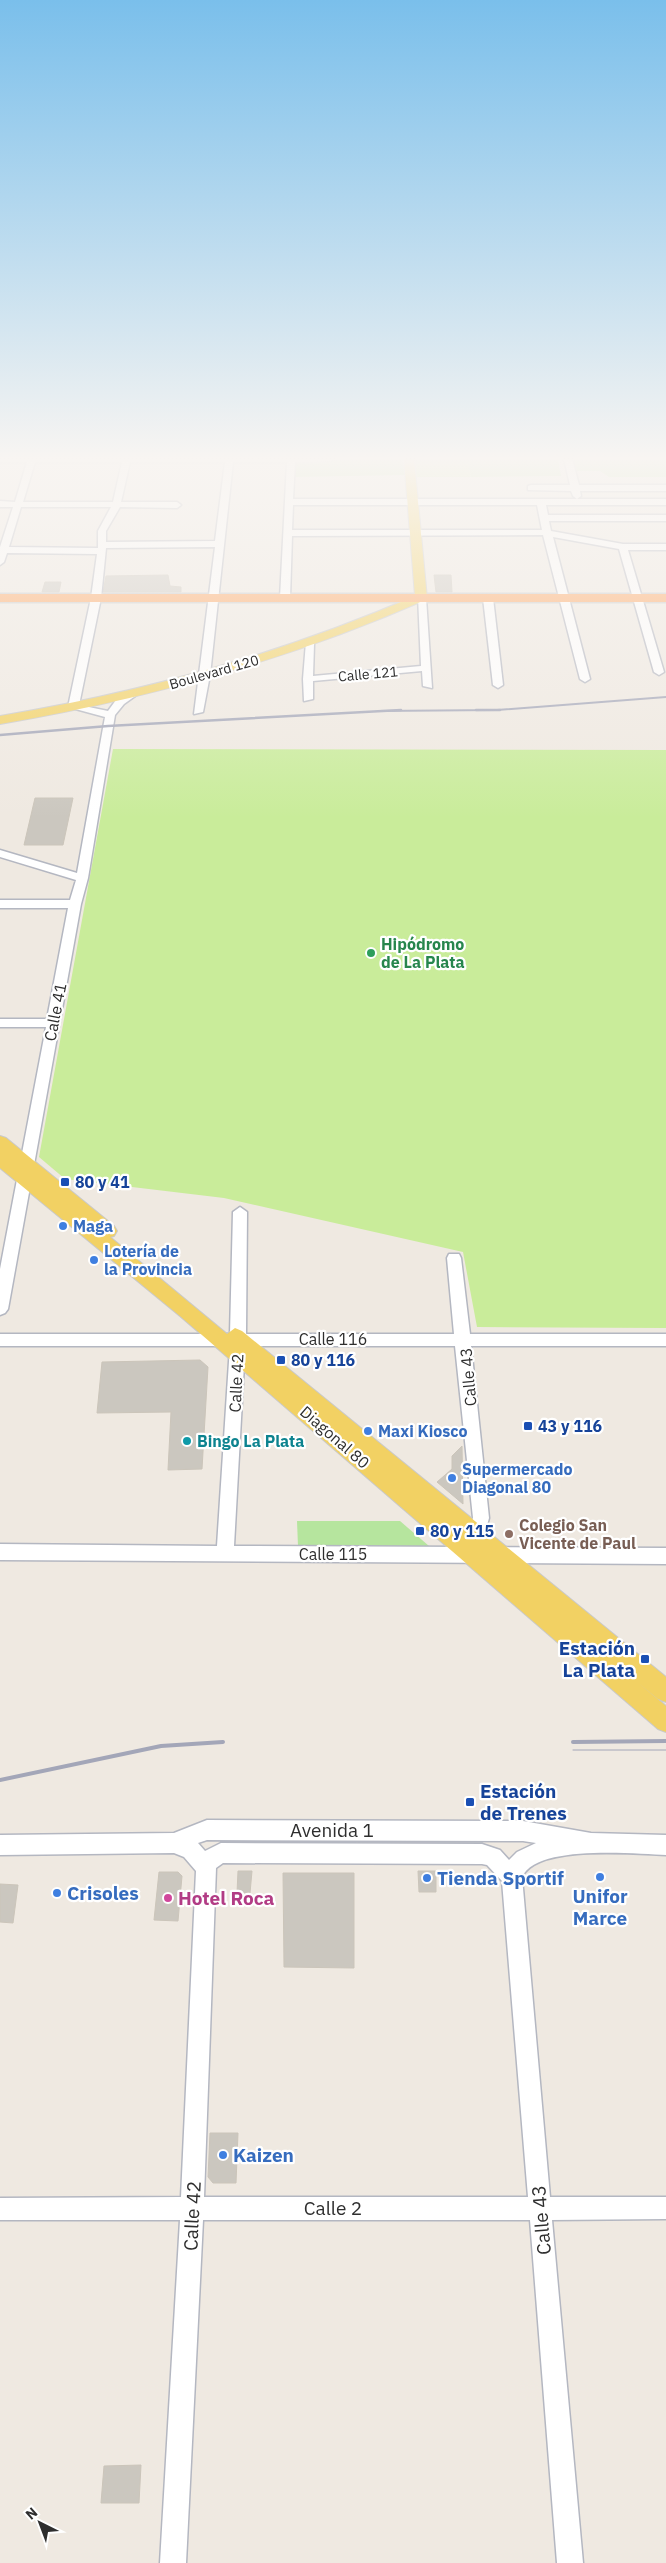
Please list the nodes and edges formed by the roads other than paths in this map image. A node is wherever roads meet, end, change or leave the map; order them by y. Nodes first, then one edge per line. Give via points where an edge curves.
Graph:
1 (98, 579) edge
2 (214, 579) edge
3 (286, 579) edge
4 (420, 579) edge
5 (559, 579) edge
6 (633, 579) edge
7 (0, 598) edge
8 (96, 598) junction
9 (212, 598) junction
10 (285, 598) junction
11 (421, 598) junction
12 (488, 598) junction
13 (564, 598) junction
14 (639, 598) junction
15 (666, 598) edge
16 (309, 644) junction
17 (427, 668) junction
18 (659, 672) dead end
19 (205, 675) junction
20 (308, 679) junction
21 (585, 679) dead end
22 (498, 685) dead end
23 (428, 686) dead end
24 (133, 694) junction
25 (308, 699) dead end
26 (73, 707) junction
27 (198, 712) dead end
28 (110, 715) junction
29 (0, 720) edge
30 (0, 853) edge
31 (82, 878) junction
32 (0, 904) edge
33 (75, 904) junction
34 (0, 1023) edge
35 (53, 1023) junction
36 (0, 1142) edge
37 (2, 1162) edge
38 (25, 1172) junction
39 (240, 1212) dead end
40 (454, 1258) dead end
41 (0, 1309) edge
42 (0, 1340) edge
43 (464, 1340) junction
44 (666, 1340) edge
45 (232, 1344) junction
46 (474, 1545) junction
47 (0, 1552) edge
48 (225, 1553) junction
49 (501, 1555) junction
50 (666, 1556) edge
51 (666, 1692) edge
52 (666, 1721) edge
53 (591, 1843) junction
54 (174, 1844) junction
55 (0, 1845) edge
56 (666, 1845) edge
57 (206, 1868) junction
58 (512, 1878) junction
59 (0, 2208) edge
60 (192, 2208) junction
61 (540, 2208) junction
62 (666, 2208) edge
63 (173, 2563) edge
64 (570, 2563) edge

1 - 8 street
2 - 9 street
3 - 10 street
4 - 11 main road
5 - 13 street
6 - 14 street
7 - 8 highway
8 - 9 highway
8 - 26 street
9 - 10 highway
9 - 19 street
10 - 11 highway
11 - 12 highway
11 - 16 main road, Boulevard 120
11 - 17 street
12 - 13 highway
12 - 22 street
13 - 14 highway
13 - 21 street
14 - 15 highway
14 - 18 street
16 - 19 main road, Boulevard 120
16 - 20 street
17 - 20 street, Calle 121
17 - 23 street
19 - 24 main road, Boulevard 120
19 - 27 street
20 - 25 street
24 - 26 main road, Boulevard 120
24 - 28 street via 120,702
26 - 28 street
26 - 29 main road, Boulevard 120
28 - 31 street, Calle 41 via 94,793
30 - 31 street
31 - 33 street, Calle 41
32 - 33 street
33 - 35 street, Calle 41
34 - 35 street
35 - 38 street, Calle 41
36 - 38 main road, Diagonal 80
37 - 38 main road, Diagonal 80
38 - 41 street, Calle 41
38 - 45 main road, Diagonal 80
39 - 45 street, Calle 42
40 - 43 street, Calle 43
42 - 45 street, Calle 116
43 - 44 street, Calle 116
43 - 45 street, Calle 116
43 - 46 street, Calle 43 via 481,1518
45 - 46 main road, Diagonal 80
45 - 48 street, Calle 42
46 - 48 street, Calle 115
46 - 49 main road, Diagonal 80
46 - 52 main road, Diagonal 80
47 - 48 street, Calle 115
49 - 50 street
49 - 51 main road, Diagonal 80
53 - 54 street, Avenida 1 via 523,1831 207,1830
53 - 56 street, Avenida 1
53 - 58 street via 525,1856 517,1864
54 - 55 street, Avenida 1
54 - 57 street via 191,1850
57 - 58 street, Avenida 1 via 210,1858 221,1853 482,1854 493,1857
57 - 60 street, Calle 42
58 - 61 street, Calle 43
59 - 60 street, Calle 2
60 - 61 street, Calle 2
60 - 63 street, Calle 42
61 - 62 street, Calle 2
61 - 64 street, Calle 43

